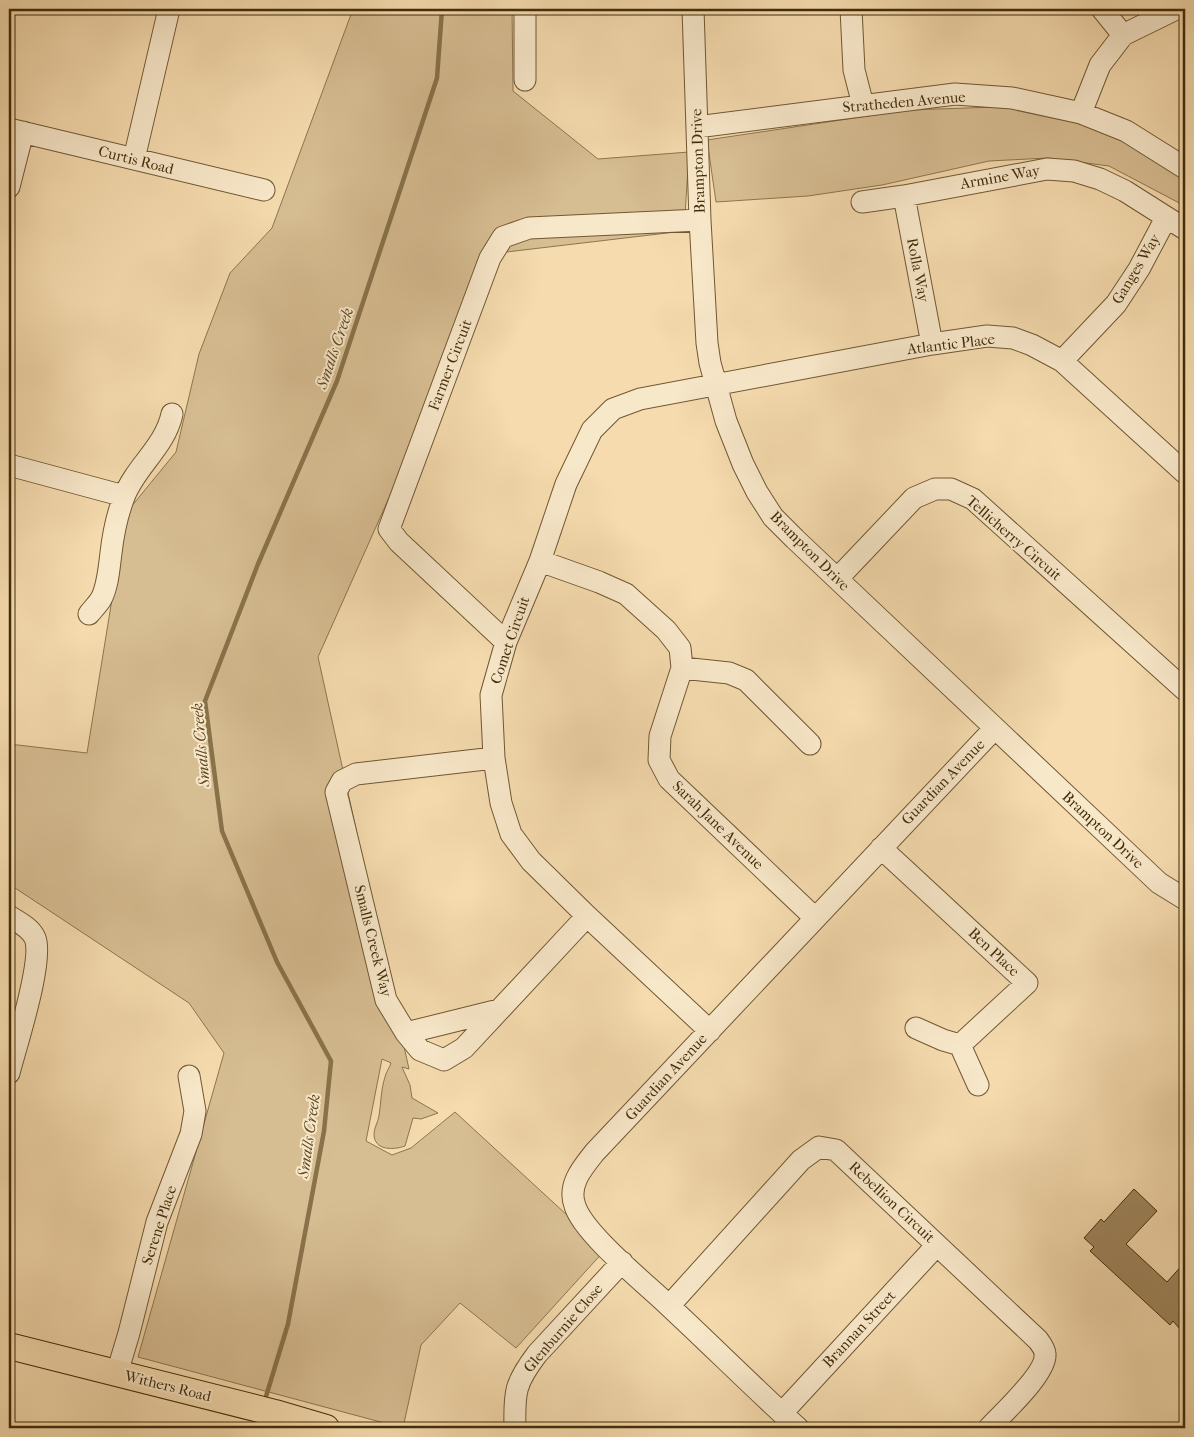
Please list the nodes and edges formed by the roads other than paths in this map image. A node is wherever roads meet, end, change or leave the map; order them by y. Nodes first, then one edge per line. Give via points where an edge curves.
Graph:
1 (169, 9) edge
2 (525, 9) edge
3 (693, 9) edge
4 (851, 9) edge
5 (1102, 9) edge
6 (1176, 9) edge
7 (1124, 35) junction
8 (525, 80) dead end
9 (863, 105) junction
10 (1081, 113) junction
11 (697, 127) junction
12 (16, 130) edge
13 (134, 160) junction
14 (1185, 168) edge
15 (9, 186) edge
16 (264, 190) dead end
17 (904, 196) junction
18 (862, 202) dead end
19 (1166, 218) junction
20 (700, 220) junction
21 (1185, 229) edge
22 (932, 344) junction
23 (1062, 361) junction
24 (715, 386) junction
25 (172, 414) dead end
26 (1182, 464) edge
27 (9, 465) edge
28 (124, 496) junction
29 (540, 561) junction
30 (838, 578) junction
31 (89, 614) dead end
32 (506, 642) junction
33 (682, 668) junction
34 (1185, 690) edge
35 (995, 728) junction
36 (810, 744) dead end
37 (494, 758) junction
38 (881, 848) junction
39 (1185, 899) edge
40 (9, 916) edge
41 (587, 916) junction
42 (815, 918) junction
43 (499, 1010) junction
44 (916, 1028) dead end
45 (710, 1030) junction
46 (406, 1032) junction
47 (960, 1045) junction
48 (9, 1073) edge
49 (189, 1076) dead end
50 (978, 1085) dead end
51 (937, 1245) junction
52 (622, 1262) junction
53 (669, 1306) junction
54 (9, 1346) edge
55 (116, 1373) junction
56 (782, 1413) junction
57 (326, 1428) edge
58 (515, 1428) edge
59 (798, 1428) edge
60 (989, 1428) edge

1 - 13 street
2 - 8 street
3 - 11 street, Brampton Drive
4 - 9 street via 854,70
5 - 7 street
6 - 7 street
7 - 10 street via 1100,65
9 - 10 street, Stratheden Avenue via 956,94 1012,98
9 - 11 street, Stratheden Avenue
10 - 14 street, Stratheden Avenue via 1126,131
11 - 20 street, Brampton Drive
12 - 13 street, Curtis Road
12 - 15 street
13 - 16 street, Curtis Road
17 - 18 street, Armine Way
17 - 19 street, Armine Way via 1047,168 1074,171 1100,179
17 - 22 street, Rolla Way
19 - 21 street, Armine Way
19 - 23 street, Ganges Way via 1116,304
20 - 24 street, Brampton Drive via 707,343
20 - 32 street, Farmer Circuit via 529,228 503,237 490,258 389,529 398,542
22 - 23 street, Atlantic Place via 987,336 1013,338
22 - 24 street, Atlantic Place
23 - 26 street, Atlantic Place
24 - 29 street, Comet Circuit via 640,398 613,410 592,430 566,484
24 - 30 street, Brampton Drive via 743,464 757,492 773,516
25 - 28 street via 162,438
27 - 28 street
28 - 31 street via 113,537 108,575 101,598
29 - 32 street, Comet Circuit
29 - 33 street, Sarah Jane Avenue via 626,594 666,630 680,648
30 - 34 street, Tellicherry Circuit via 914,498 935,490 951,489 973,499
30 - 35 street, Brampton Drive
32 - 37 street, Comet Circuit via 492,695
33 - 36 street via 729,673 746,680
33 - 42 street, Sarah Jane Avenue via 660,736 659,760 669,778
35 - 38 street, Guardian Avenue
35 - 39 street, Brampton Drive via 1159,883
37 - 41 street, Comet Circuit via 501,803 511,834 531,861
37 - 46 street, Smalls Creek Way via 356,774 342,780 336,792 386,1000
38 - 42 street, Guardian Avenue
38 - 47 street, Ben Place via 1027,982
40 - 48 street via 34,935 38,947
41 - 43 street, Smalls Creek Way
41 - 45 street, Comet Circuit
42 - 45 street, Guardian Avenue
43 - 46 street
43 - 46 street, Smalls Creek Way via 464,1048 444,1060 420,1050
44 - 47 street
45 - 52 street, Guardian Avenue via 595,1152 576,1178 574,1205 580,1218
47 - 50 street
49 - 55 street, Serene Place via 195,1111 191,1134 157,1222
51 - 53 street, Rebellion Circuit via 836,1150 819,1148 801,1160
51 - 56 street, Brannan Street
51 - 60 street, Rebellion Circuit via 1038,1340 1045,1353 1044,1365 1032,1382
52 - 53 street, Guardian Avenue
52 - 58 street, Glenburnie Close via 524,1370 516,1386
53 - 56 street, Guardian Avenue
54 - 55 main road, Withers Road
55 - 57 main road, Withers Road
56 - 59 street, Guardian Avenue

